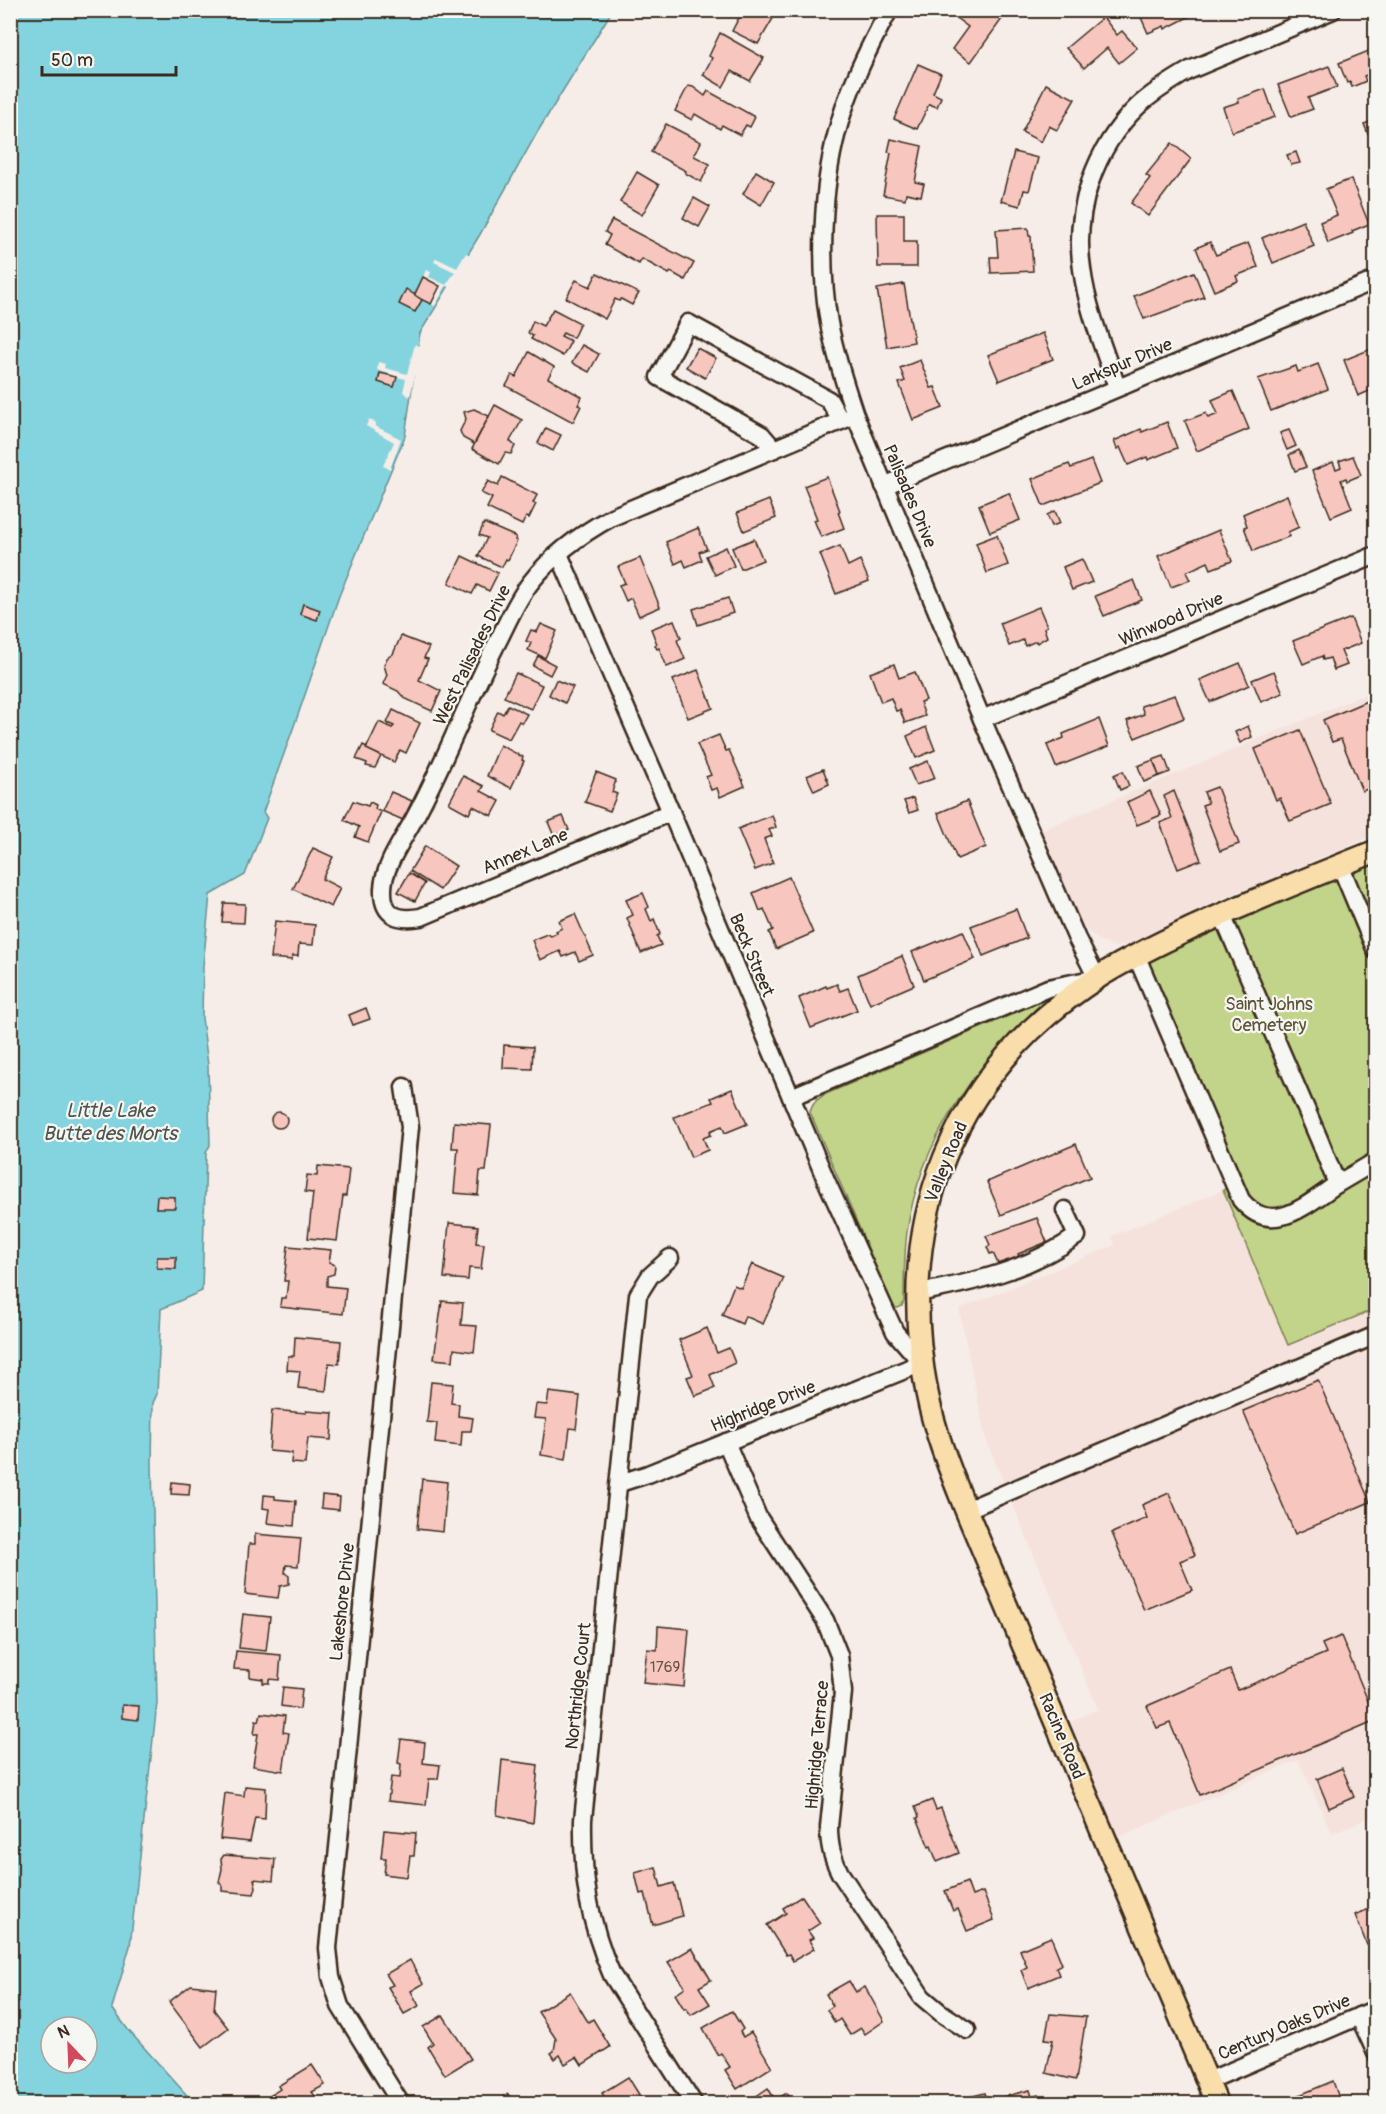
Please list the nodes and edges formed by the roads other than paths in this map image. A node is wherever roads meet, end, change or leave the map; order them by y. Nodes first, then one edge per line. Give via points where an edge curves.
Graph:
1 (889, 10) edge
2 (1333, 10) edge
3 (1376, 280) edge
4 (1117, 387) junction
5 (848, 418) junction
6 (774, 449) junction
7 (884, 486) junction
8 (559, 554) junction
9 (1376, 555) edge
10 (982, 718) junction
11 (671, 812) junction
12 (1376, 851) edge
13 (1341, 866) junction
14 (1222, 915) junction
15 (394, 916) joint
16 (1376, 951) edge
17 (1136, 955) junction
18 (1097, 978) junction
19 (404, 1087) dead end
20 (791, 1097) junction
21 (1376, 1161) edge
22 (1337, 1184) junction
23 (1065, 1210) dead end
24 (670, 1258) dead end
25 (917, 1293) junction
26 (1376, 1335) edge
27 (922, 1363) junction
28 (726, 1442) junction
29 (620, 1484) junction
30 (966, 1510) junction
31 (1376, 2009) edge
32 (1359, 2016) junction
33 (967, 2030) dead end
34 (1376, 2053) edge
35 (1208, 2081) junction
36 (401, 2103) edge
37 (694, 2103) edge
38 (1217, 2103) edge

1 - 5 street, Palisades Drive via 866,52 831,157 824,253 829,321
2 - 4 street via 1169,82 1124,121 1102,154 1085,200 1080,249 1085,288
3 - 4 street, Larkspur Drive
4 - 7 street, Larkspur Drive
5 - 6 street, West Palisades Drive
5 - 6 street via 829,400 688,324 659,377 762,435
5 - 7 street, Palisades Drive
6 - 8 street, West Palisades Drive via 612,517
7 - 10 street, Palisades Drive
8 - 11 street, Beck Street
8 - 15 street, West Palisades Drive via 521,596 388,868 384,898
9 - 10 street, Winwood Drive
10 - 18 street, Palisades Drive
11 - 15 street, Annex Lane via 421,917 405,920
11 - 20 street, Beck Street
12 - 13 main road, Valley Road
13 - 14 main road, Valley Road
13 - 16 street
14 - 17 main road, Valley Road
14 - 22 street
17 - 18 main road, Valley Road
17 - 22 street via 1249,1210 1271,1218 1283,1216
18 - 20 street, Valley Road via 1048,987
18 - 25 main road, Valley Road via 1032,1030 1004,1060 968,1110 936,1178 919,1254
19 - 36 street, Lakeshore Drive via 410,1127 328,1948 340,2006
20 - 27 street, Beck Street via 895,1332
21 - 22 street
23 - 25 street via 1077,1236 1054,1252 964,1285
24 - 29 street, Northridge Court via 650,1276 638,1295
25 - 27 main road, Valley Road
26 - 30 street
27 - 28 street, Highridge Drive
27 - 30 main road, Racine Road via 935,1424
28 - 29 street, Highridge Drive
28 - 33 street, Highridge Terrace via 758,1517 825,1620 839,1655 843,1692 829,1827 833,1858 922,1997
29 - 37 street, Northridge Court via 583,1820 585,1889 612,1975
30 - 35 main road, Racine Road
31 - 32 street, Century Oaks Drive
32 - 34 street
32 - 35 street, Century Oaks Drive
35 - 38 main road, Racine Road

